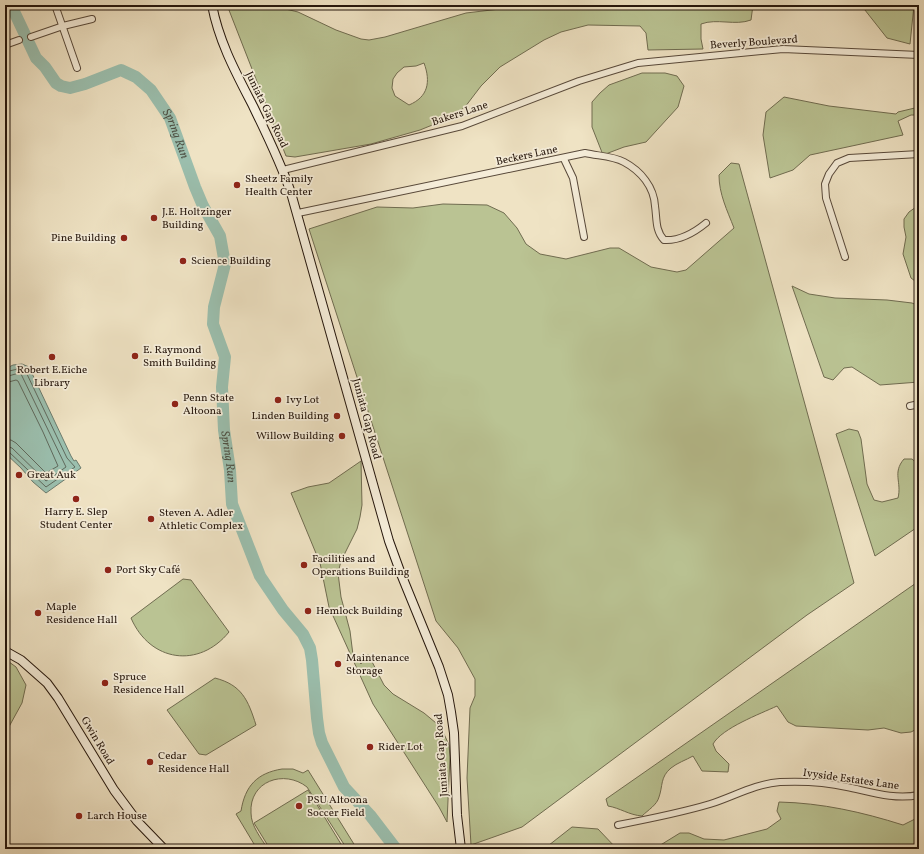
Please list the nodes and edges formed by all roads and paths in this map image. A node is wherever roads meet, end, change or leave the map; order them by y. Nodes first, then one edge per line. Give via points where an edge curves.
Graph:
1 (55, 5) edge
2 (212, 5) edge
3 (92, 19) dead end
4 (63, 26) junction
5 (31, 37) dead end
6 (19, 40) dead end
7 (5, 45) edge
8 (919, 55) edge
9 (638, 63) joint
10 (77, 68) dead end
11 (919, 154) edge
12 (564, 159) junction
13 (283, 170) junction
14 (298, 213) junction
15 (706, 223) dead end
16 (584, 237) dead end
17 (845, 257) dead end
18 (919, 404) edge
19 (910, 406) dead end
20 (5, 651) edge
21 (919, 795) edge
22 (618, 825) dead end
23 (164, 849) edge
24 (461, 849) edge

1 - 4 street
2 - 13 main road, Juniata Gap Road via 225,50
3 - 4 street
4 - 5 street
4 - 10 street
6 - 7 street
8 - 9 street, Beverly Boulevard via 783,49
9 - 13 street, Bakers Lane via 579,81 462,126
11 - 17 street via 849,158 837,163 829,174 825,184 826,198
12 - 14 street, Beckers Lane
12 - 15 street, Beckers Lane via 585,154 605,157 624,162 636,170 646,180 651,191 659,234 664,240 673,241
12 - 16 street via 573,178
13 - 14 main road, Juniata Gap Road
14 - 24 main road, Juniata Gap Road via 389,541 448,695 454,733
18 - 19 street
20 - 23 main road, Gwin Road via 21,660 47,684 114,790
21 - 22 street, Ivyside Estates Lane via 888,797 828,784 778,782 750,788 681,812

